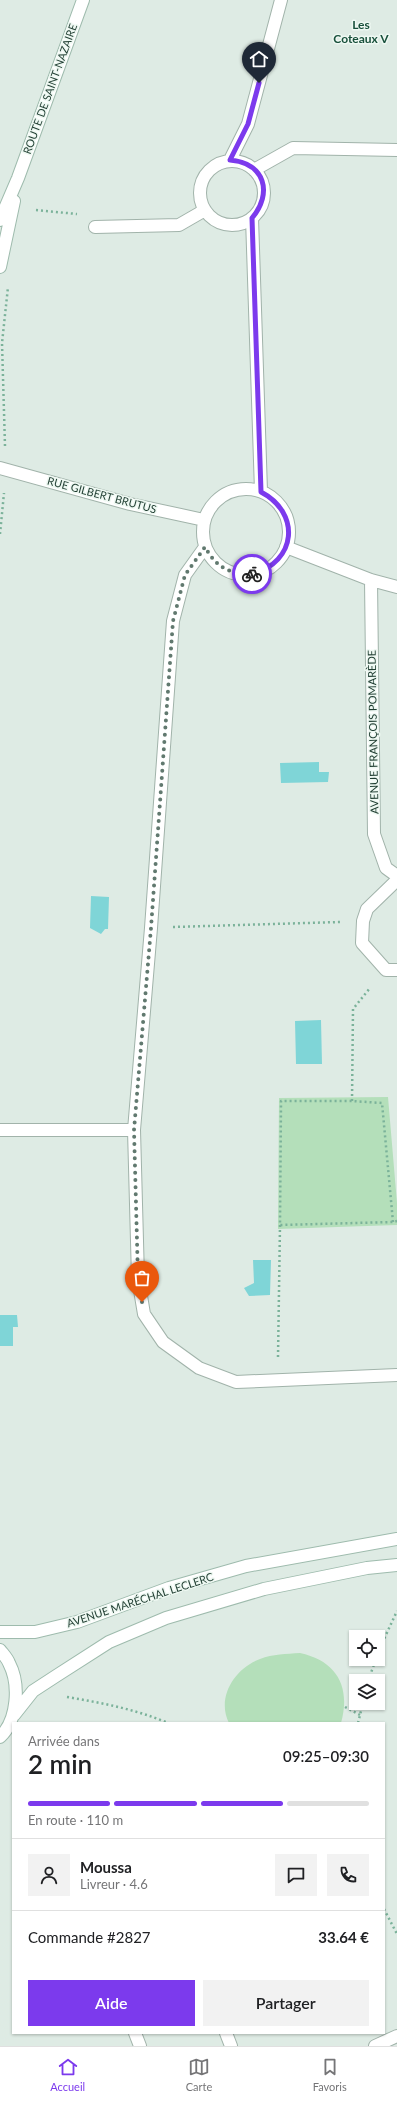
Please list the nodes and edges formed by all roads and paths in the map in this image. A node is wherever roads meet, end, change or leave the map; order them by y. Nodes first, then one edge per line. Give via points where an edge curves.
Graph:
1 (83, 0) edge
2 (280, 0) edge
3 (397, 150) edge
4 (230, 160) junction
5 (254, 170) junction
6 (18, 178) junction
7 (32, 210) dead end
8 (205, 210) junction
9 (252, 218) junction
10 (0, 220) edge
11 (94, 227) joint
12 (0, 268) edge
13 (8, 285) dead end
14 (3, 468) edge
15 (261, 492) junction
16 (204, 520) junction
17 (0, 534) edge
18 (205, 547) junction
19 (286, 547) junction
20 (371, 580) junction
21 (397, 587) edge
22 (397, 876) edge
23 (397, 880) edge
24 (364, 921) junction
25 (151, 928) junction
26 (391, 970) edge
27 (352, 1101) junction
28 (0, 1130) edge
29 (134, 1130) junction
30 (395, 1222) edge
31 (280, 1225) junction
32 (397, 1375) edge
33 (278, 1382) junction
34 (397, 1539) edge
35 (397, 1565) edge
36 (397, 1611) edge
37 (0, 1632) edge
38 (385, 1637) edge
39 (0, 1650) edge
40 (63, 1696) dead end
41 (345, 1707) dead end
42 (361, 1710) edge
43 (14, 1715) junction
44 (360, 1715) junction
45 (166, 1722) edge
46 (358, 1722) edge
47 (0, 1737) edge
48 (385, 1911) edge
49 (397, 1934) edge
50 (135, 2034) edge
51 (226, 2034) edge
52 (397, 2036) edge
53 (140, 2046) edge
54 (231, 2046) edge
55 (375, 2046) edge

1 - 6 street, ROUTE DE SAINT-NAZAIRE
2 - 4 street via 248,124
3 - 5 street via 293,148
4 - 5 street via 248,164
4 - 8 street via 218,164 207,172 201,184 200,198
5 - 9 street via 262,181 265,194 261,208
6 - 10 street, ROUTE DE SAINT-NAZAIRE
6 - 12 street, ROUTE DE SAINT-NAZAIRE
7 - 11 path via 78,214
8 - 9 street via 215,220 227,224 240,224
8 - 11 street via 179,225
9 - 15 street
13 - 14 path via 2,343
14 - 16 street, RUE GILBERT BRUTUS via 130,504
14 - 17 path
15 - 16 street via 247,488 233,490 220,497 210,507
15 - 19 street via 273,498 284,514 289,534
16 - 18 street
18 - 19 street via 212,560 224,569 238,574 253,574 267,570 278,560
18 - 25 street via 185,575 173,621
19 - 20 street
20 - 21 street
20 - 22 street, AVENUE FRANÇOIS POMARÈDE via 374,834 386,868
23 - 24 street via 367,909
24 - 25 path
24 - 26 street via 362,942
25 - 29 street
26 - 27 path via 353,1008
27 - 30 path via 382,1103
27 - 31 path via 281,1101
28 - 29 street
29 - 33 street via 138,1278 144,1314 162,1342 199,1368 236,1382
30 - 31 path
31 - 33 path
32 - 33 street
34 - 37 street, AVENUE MARÉCHAL LECLERC via 246,1566 169,1588 77,1622 35,1632
35 - 43 street via 367,1568 264,1589 166,1618 109,1642 33,1691
36 - 38 path
39 - 43 street via 10,1663 15,1686
40 - 45 path via 107,1703
41 - 44 path
42 - 44 path
43 - 47 street via 7,1731
44 - 46 path
48 - 49 path
50 - 53 street
51 - 54 street
52 - 55 street

